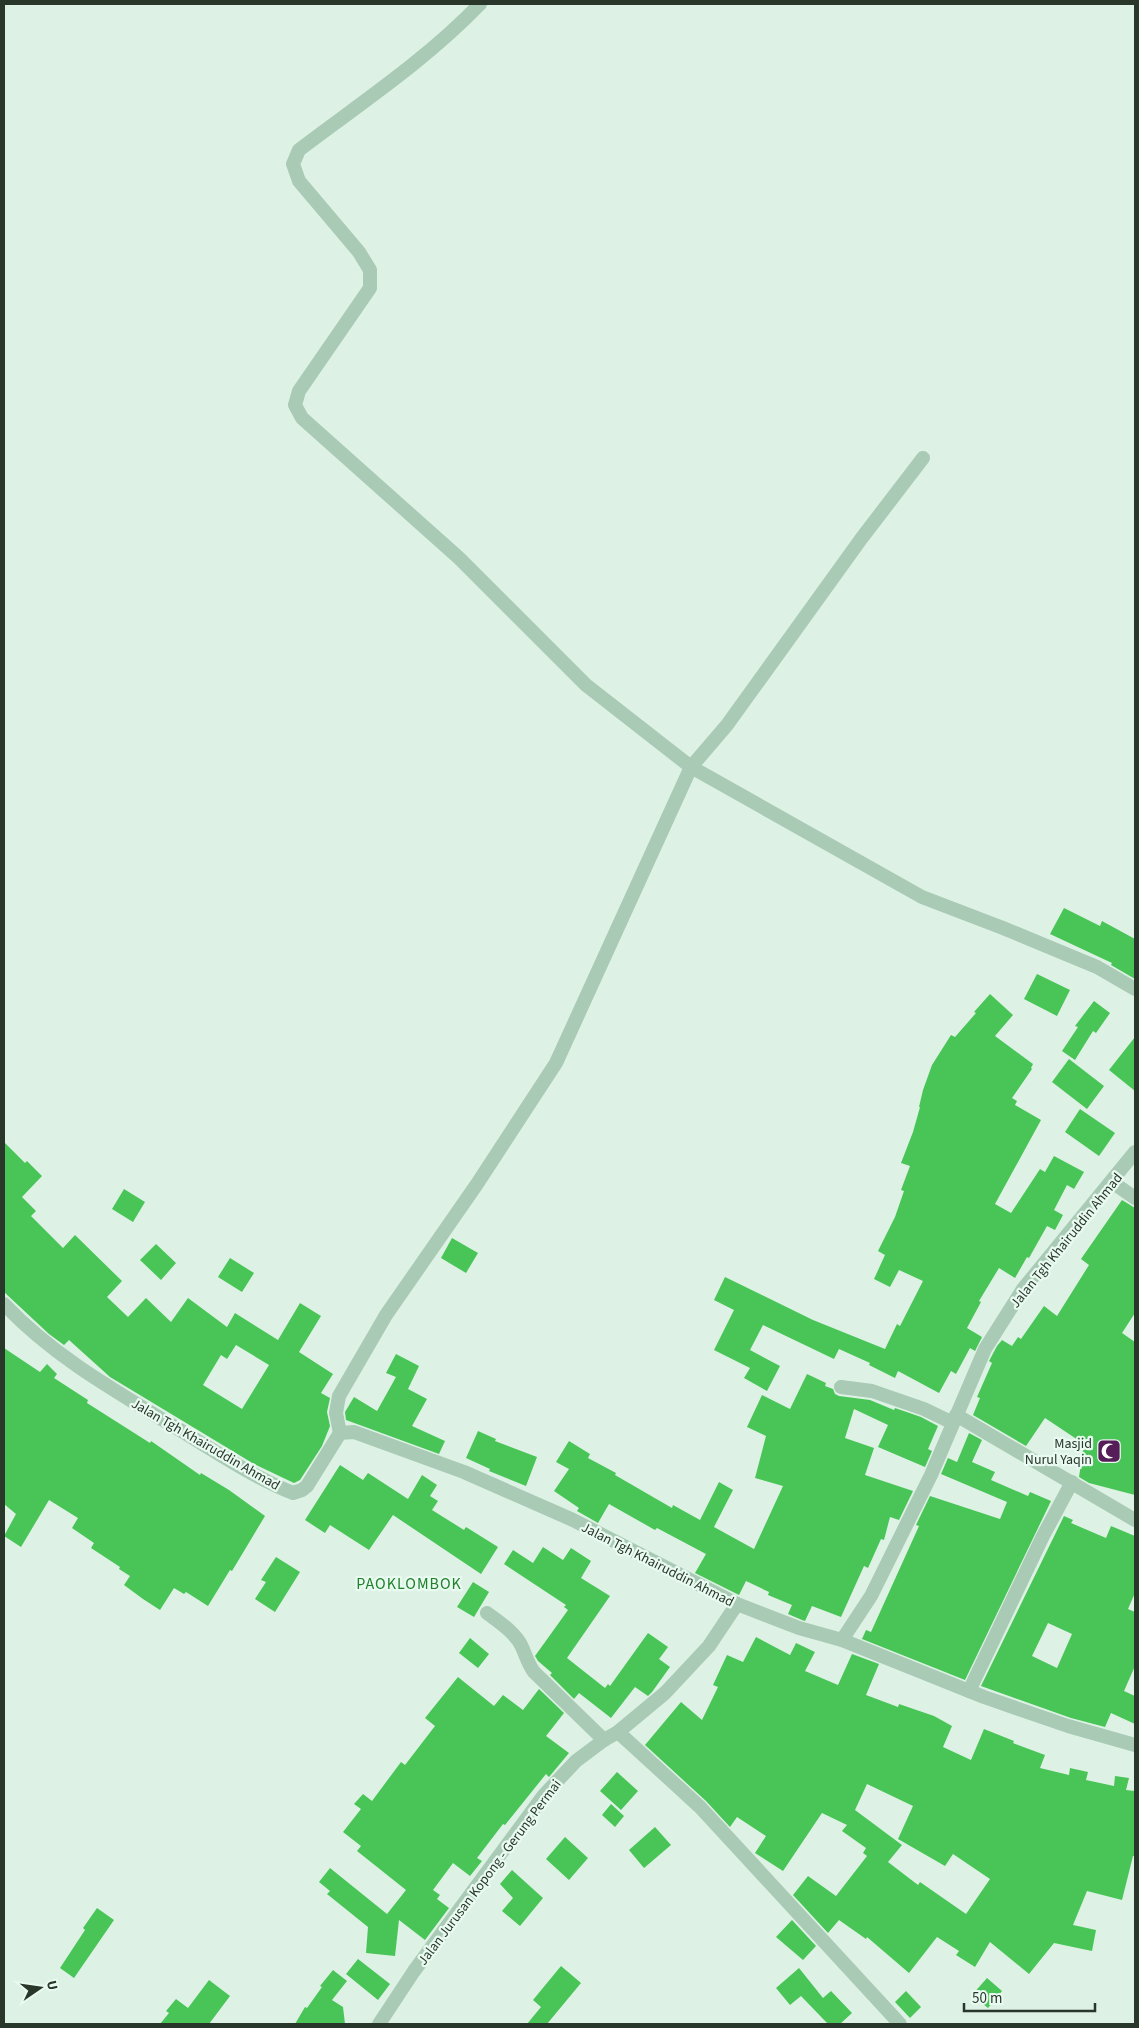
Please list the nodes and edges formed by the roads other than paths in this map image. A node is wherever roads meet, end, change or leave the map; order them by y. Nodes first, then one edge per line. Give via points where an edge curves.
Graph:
1 (480, 4) edge
2 (923, 458) dead end
3 (691, 767) junction
4 (1135, 989) edge
5 (1135, 1152) edge
6 (1112, 1182) junction
7 (1135, 1198) edge
8 (4, 1304) edge
9 (841, 1386) dead end
10 (954, 1419) junction
11 (340, 1433) junction
12 (1072, 1482) junction
13 (1135, 1520) edge
14 (737, 1604) junction
15 (487, 1613) dead end
16 (842, 1640) junction
17 (969, 1691) junction
18 (618, 1732) junction
19 (604, 1740) junction
20 (1135, 1745) edge
21 (379, 2024) edge
22 (900, 2024) edge

1 - 3 street via 426,54 299,150 293,164 299,182 359,252 370,270 370,288 299,391 295,405 302,418 459,558 586,685
2 - 3 street via 727,726
3 - 4 street via 922,897 1097,967
3 - 11 street via 556,1063 386,1315 339,1396 336,1413
5 - 6 street, Jalan Tgh Khairuddin Ahmad
6 - 7 street
6 - 10 street, Jalan Tgh Khairuddin Ahmad via 1023,1289 985,1349
8 - 11 street, Jalan Tgh Khairuddin Ahmad via 69,1362 224,1456 293,1493 307,1486
9 - 10 street via 872,1391
10 - 12 street
10 - 16 street, Jalan Tgh Khairuddin Ahmad via 931,1475 871,1596
11 - 14 street, Jalan Tgh Khairuddin Ahmad via 350,1431 369,1436 464,1472 573,1520
12 - 13 street
12 - 17 street
14 - 16 street, Jalan Tgh Khairuddin Ahmad via 799,1628
14 - 18 street, Jalan Jurusan Kopong - Gerung Permai via 709,1646 665,1693
15 - 19 street via 518,1640 534,1672
16 - 17 street
17 - 20 street via 1068,1726
18 - 19 street, Jalan Jurusan Kopong - Gerung Permai
18 - 22 street via 700,1807
19 - 21 street, Jalan Jurusan Kopong - Gerung Permai via 576,1761 544,1795 414,1971

